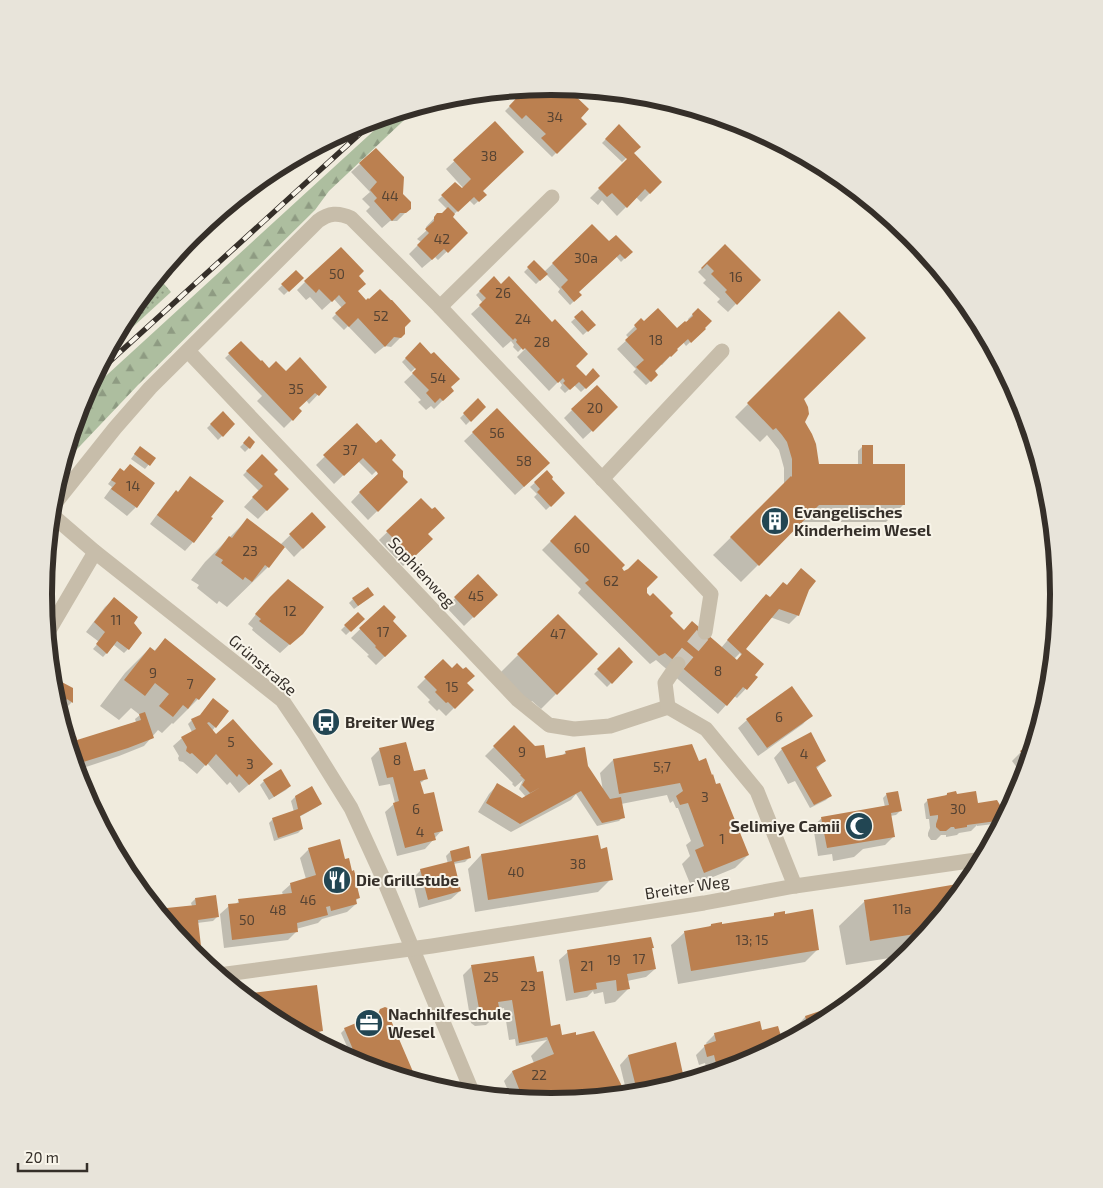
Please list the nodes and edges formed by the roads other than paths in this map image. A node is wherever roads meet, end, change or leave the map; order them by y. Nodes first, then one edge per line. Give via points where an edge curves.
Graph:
1 (552, 197) dead end
2 (440, 307) junction
3 (188, 351) junction
4 (722, 351) dead end
5 (602, 479) junction
6 (63, 493) edge
7 (58, 521) edge
8 (95, 552) junction
9 (54, 622) edge
10 (705, 632) tunnel mouth
11 (678, 664) tunnel mouth
12 (668, 706) junction
13 (973, 860) edge
14 (795, 886) junction
15 (412, 949) junction
16 (228, 974) edge
17 (469, 1086) edge

1 - 2 street
2 - 3 street via 351,218 343,214 326,216
2 - 5 street
3 - 6 street via 144,395
3 - 12 street, Sophienweg via 518,700 549,725 574,729 610,726
4 - 5 street
5 - 10 street via 711,594
7 - 8 street, Grünstraße
8 - 9 street
8 - 15 street, Grünstraße via 282,700 352,808
11 - 12 street via 665,683
12 - 14 street via 706,729 757,791
13 - 14 street, Breiter Weg
14 - 15 street, Breiter Weg
15 - 16 street, Breiter Weg
15 - 17 street, Grünstraße

